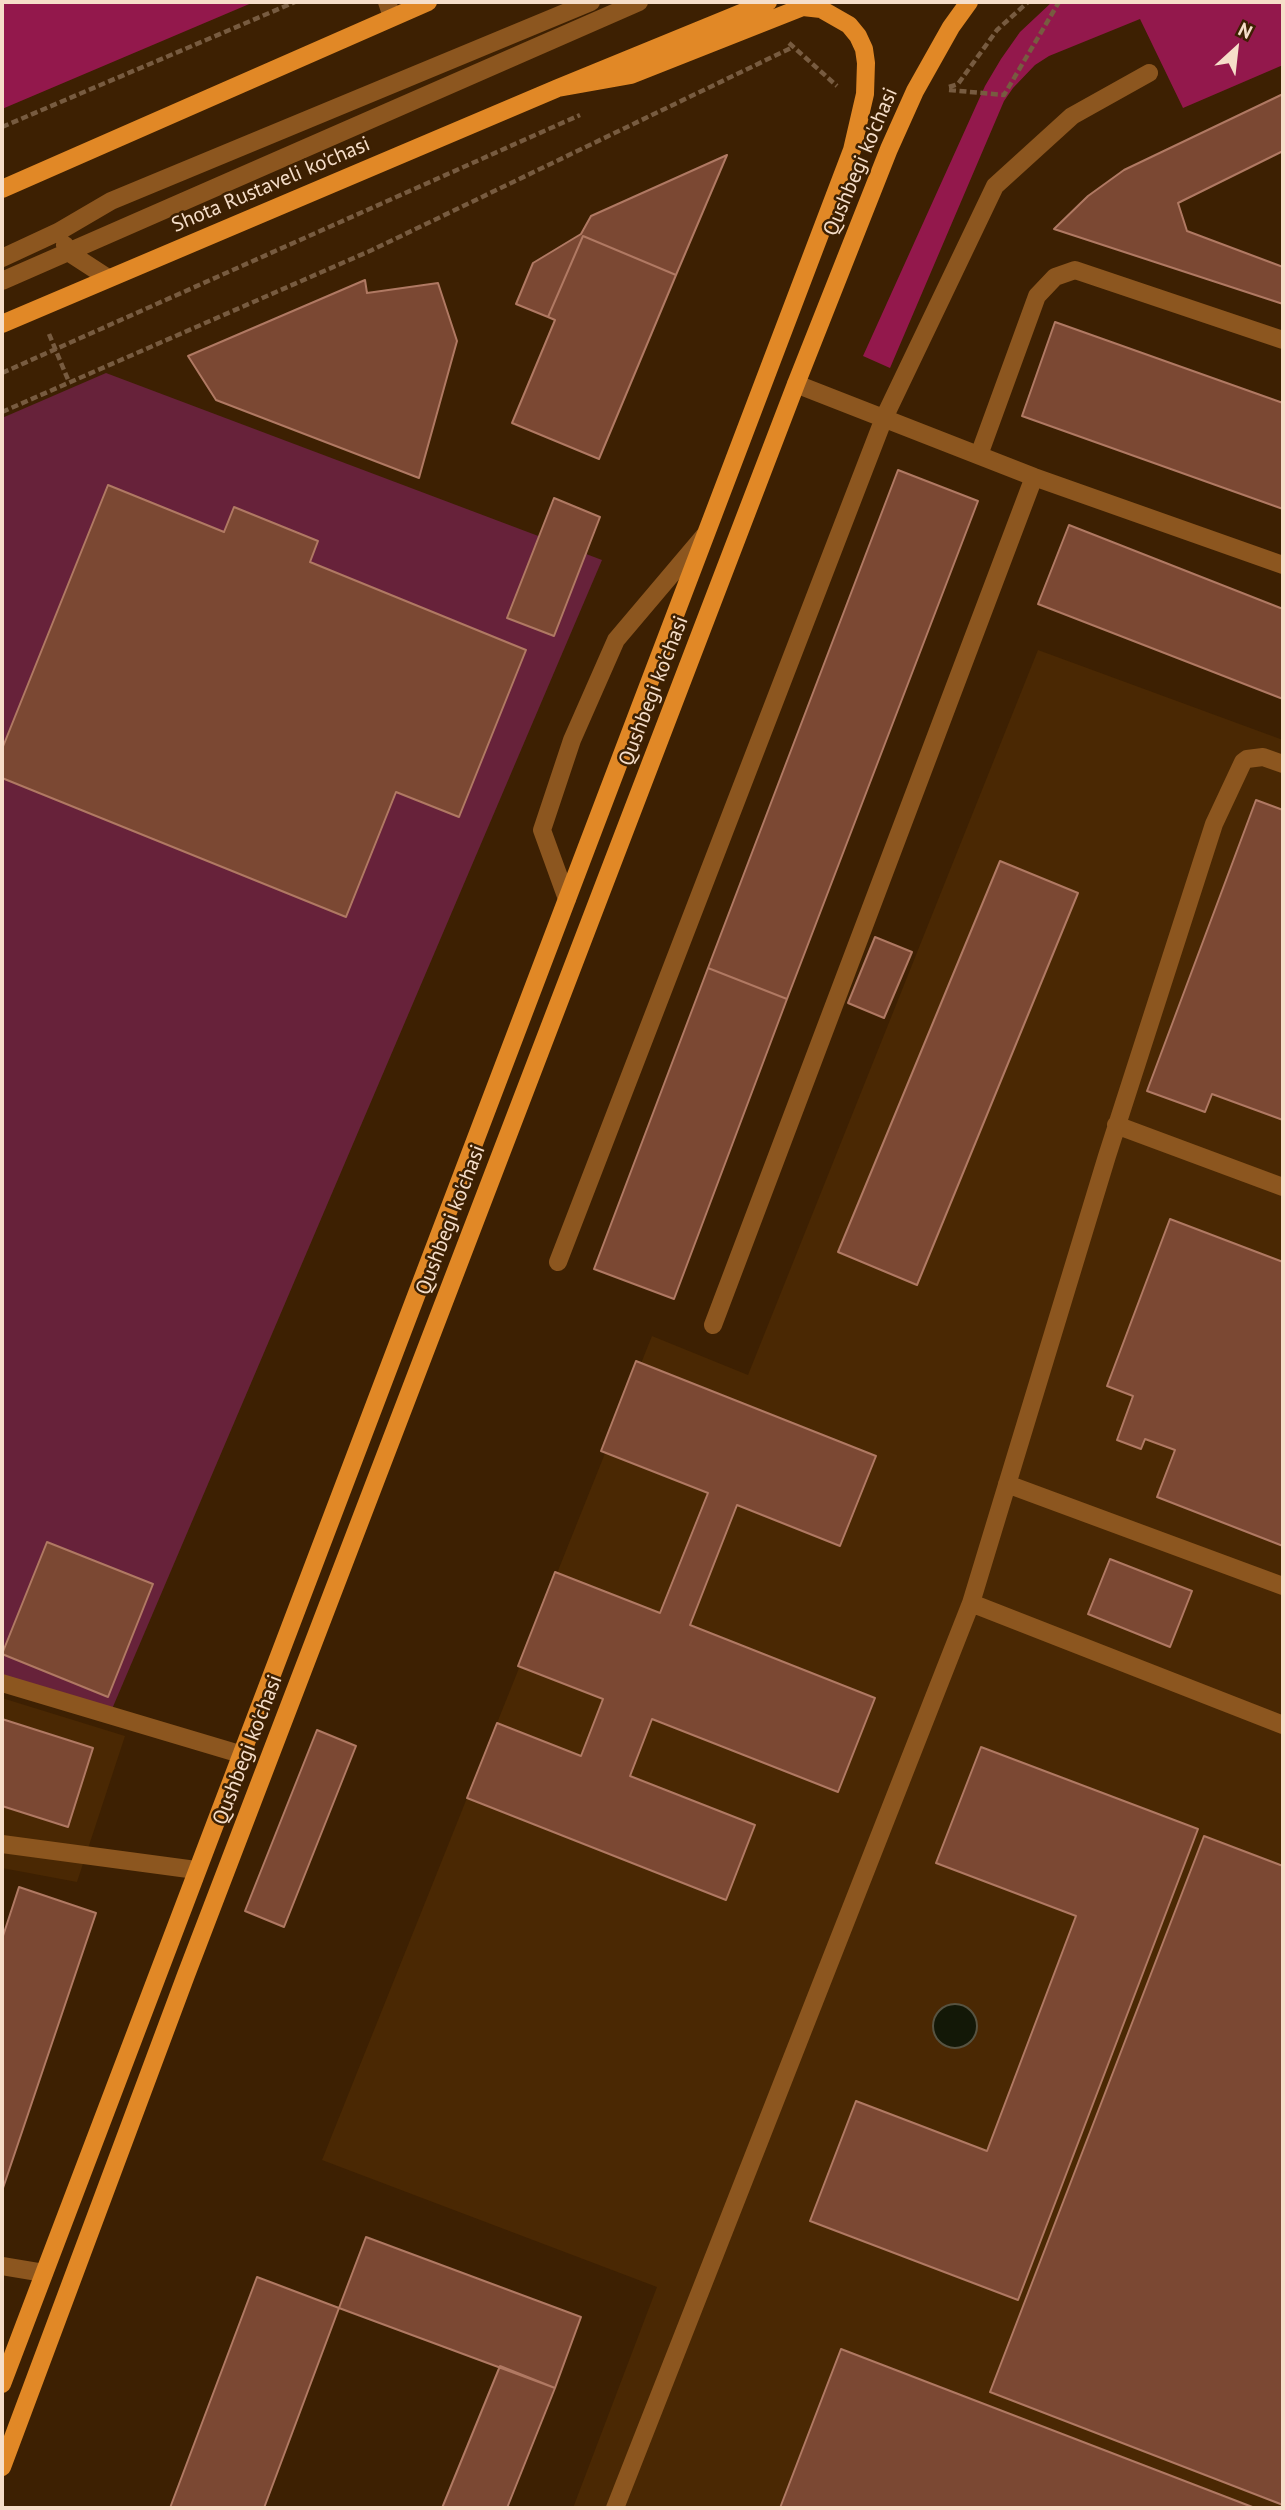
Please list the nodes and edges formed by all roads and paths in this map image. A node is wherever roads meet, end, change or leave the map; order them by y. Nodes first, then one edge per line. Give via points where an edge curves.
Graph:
1 (295, 2) edge
2 (429, 2) edge
3 (591, 2) edge
4 (639, 2) edge
5 (768, 2) edge
6 (969, 2) edge
7 (977, 2) edge
8 (1028, 2) edge
9 (1059, 2) edge
10 (803, 6) joint
11 (389, 10) edge
12 (951, 27) junction
13 (785, 40) dead end
14 (793, 47) junction
15 (1149, 72) dead end
16 (838, 87) dead end
17 (558, 88) junction
18 (583, 113) dead end
19 (2, 127) edge
20 (2, 188) edge
21 (58, 232) junction
22 (68, 252) junction
23 (2, 258) edge
24 (108, 278) junction
25 (2, 281) edge
26 (2, 324) edge
27 (1283, 340) edge
28 (2, 373) edge
29 (796, 384) junction
30 (2, 412) edge
31 (884, 418) junction
32 (979, 455) junction
33 (1034, 477) junction
34 (706, 533) junction
35 (1283, 565) edge
36 (1283, 764) edge
37 (567, 899) junction
38 (1116, 1125) junction
39 (1283, 1187) edge
40 (558, 1262) dead end
41 (713, 1325) dead end
42 (1007, 1484) junction
43 (1283, 1586) edge
44 (971, 1604) junction
45 (2, 1683) edge
46 (1283, 1725) edge
47 (240, 1754) junction
48 (2, 1844) edge
49 (197, 1870) junction
50 (160, 1965) junction
51 (186, 1975) junction
52 (2, 2266) edge
53 (44, 2273) junction
54 (2, 2384) edge
55 (2, 2467) edge
56 (615, 2508) edge

1 - 19 path
2 - 11 main road
3 - 21 lane via 111,201
4 - 22 lane
5 - 17 main road, Shota Rustaveli ko'chasi
6 - 12 main road, Qushbegi ko'chasi
7 - 12 main road
8 - 9 path via 997,30 958,84 942,89 1003,94
10 - 17 main road, Shota Rustaveli ko'chasi via 631,75
10 - 34 main road, Qushbegi ko'chasi via 838,17 858,36 866,63 865,93 852,150
11 - 20 main road
12 - 29 main road, Qushbegi ko'chasi via 889,149
13 - 14 path
14 - 16 path
14 - 30 path via 372,250
15 - 31 lane via 1072,117 995,186
17 - 24 main road, Shota Rustaveli ko'chasi
18 - 28 path
21 - 22 lane
21 - 23 lane
22 - 24 lane
22 - 25 lane
24 - 26 main road, Shota Rustaveli ko'chasi
27 - 32 lane via 1075,270 1055,277 1037,296
29 - 31 lane
29 - 51 main road, Qushbegi ko'chasi
31 - 32 lane
31 - 40 lane
32 - 33 lane
33 - 35 lane
33 - 41 lane
34 - 37 main road, Qushbegi ko'chasi
34 - 37 lane via 616,640 572,740 542,830
36 - 38 lane via 1263,757 1243,762 1214,824
37 - 47 main road, Qushbegi ko'chasi
38 - 39 lane
38 - 42 lane
42 - 43 lane
42 - 44 lane
44 - 46 lane
44 - 56 lane
45 - 47 lane
47 - 49 main road, Qushbegi ko'chasi
48 - 49 lane
49 - 50 main road, Qushbegi ko'chasi
50 - 51 main road
50 - 53 main road, Qushbegi ko'chasi
51 - 55 main road, Qushbegi ko'chasi
52 - 53 lane
53 - 54 main road, Qushbegi ko'chasi

